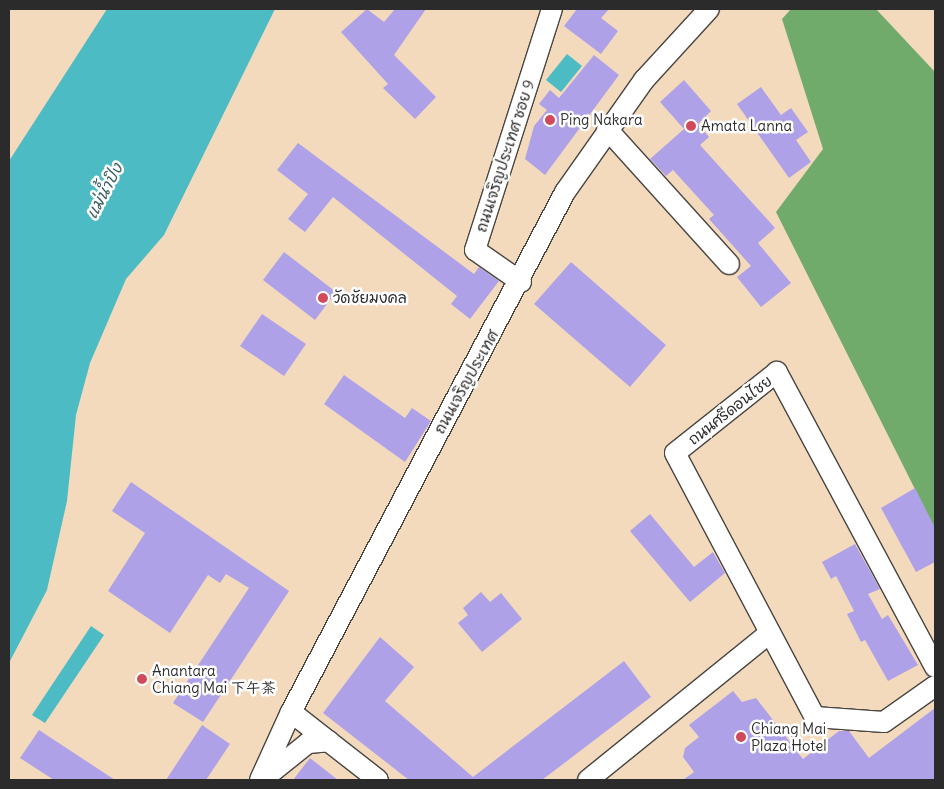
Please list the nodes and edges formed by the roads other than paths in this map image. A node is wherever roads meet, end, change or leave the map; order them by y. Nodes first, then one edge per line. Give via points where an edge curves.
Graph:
1 (552, 9) edge
2 (708, 9) edge
3 (607, 129) junction
4 (728, 264) dead end
5 (521, 282) junction
6 (768, 634) junction
7 (935, 667) edge
8 (935, 686) edge
9 (291, 712) junction
10 (329, 741) junction
11 (261, 780) edge
12 (378, 780) edge
13 (588, 780) edge

1 - 5 street, ถนนเจริญประเทศ ซอย 9 via 475,250
2 - 3 street, ถนนเจริญประเทศ via 658,62
3 - 4 street
3 - 5 street, ถนนเจริญประเทศ via 565,192
5 - 9 street, ถนนเจริญประเทศ
6 - 7 street, ถนนศรีดอนไชย via 675,453 777,372
6 - 8 street, ถนนศรีดอนไชย via 815,717 884,722
6 - 13 street
9 - 10 street
9 - 11 street, ถนนเจริญประเทศ
10 - 11 street via 308,743
10 - 12 street

